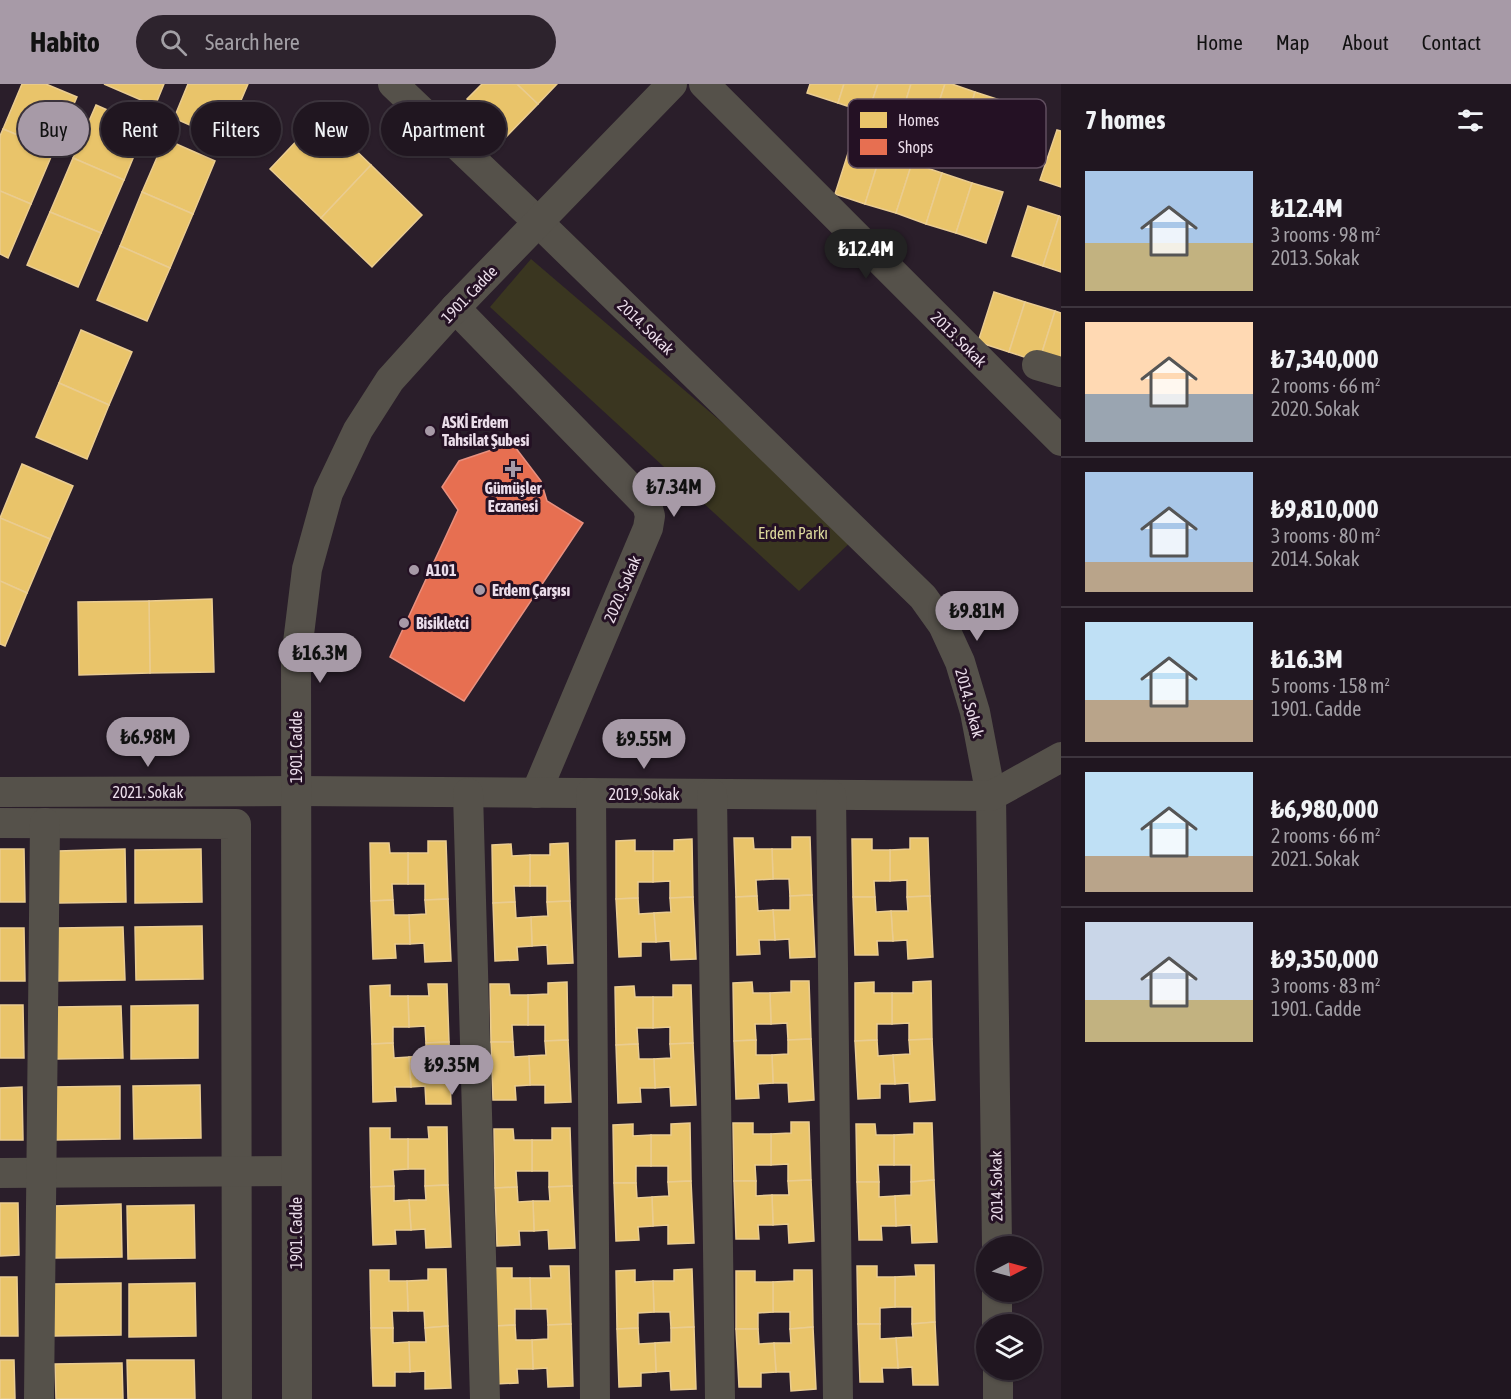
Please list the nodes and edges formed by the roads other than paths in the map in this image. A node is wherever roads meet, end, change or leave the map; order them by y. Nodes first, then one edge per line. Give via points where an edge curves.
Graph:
1 (393, 84) edge
2 (672, 84) edge
3 (704, 84) edge
4 (538, 222) junction
5 (455, 308) junction
6 (1061, 441) edge
7 (1061, 757) edge
8 (296, 791) junction
9 (0, 792) edge
10 (468, 793) junction
11 (536, 793) junction
12 (591, 793) junction
13 (712, 794) junction
14 (831, 795) junction
15 (991, 796) junction
16 (0, 823) edge
17 (45, 824) junction
18 (236, 1171) junction
19 (296, 1171) junction
20 (0, 1173) edge
21 (41, 1173) junction
22 (997, 1236) edge
23 (998, 1380) edge
24 (39, 1399) edge
25 (237, 1399) edge
26 (297, 1399) edge
27 (484, 1399) edge
28 (595, 1399) edge
29 (720, 1399) edge
30 (838, 1399) edge
31 (998, 1399) edge

1 - 4 street, 2014. Sokak
2 - 4 street, 1901. Cadde
3 - 6 street, 2013. Sokak
4 - 5 street, 1901. Cadde
4 - 15 street, 2014. Sokak via 923,597 943,625 960,662 975,712
5 - 8 street, 1901. Cadde via 390,380 358,430 328,493 307,569 296,659
5 - 11 street, 2020. Sokak via 647,505 650,516
7 - 15 street
8 - 9 street, 2021. Sokak
8 - 10 street, 2019. Sokak
8 - 19 street, 1901. Cadde
10 - 11 street, 2019. Sokak
10 - 27 street
11 - 12 street, 2019. Sokak
12 - 13 street, 2019. Sokak
12 - 28 street
13 - 14 street, 2019. Sokak
13 - 29 street
14 - 15 street, 2019. Sokak
14 - 30 street
15 - 22 street, 2014. Sokak
16 - 17 street
17 - 18 street via 236,824
17 - 21 street
18 - 19 street
18 - 21 street
18 - 25 street
19 - 26 street, 1901. Cadde
20 - 21 street
21 - 24 street
23 - 31 street

